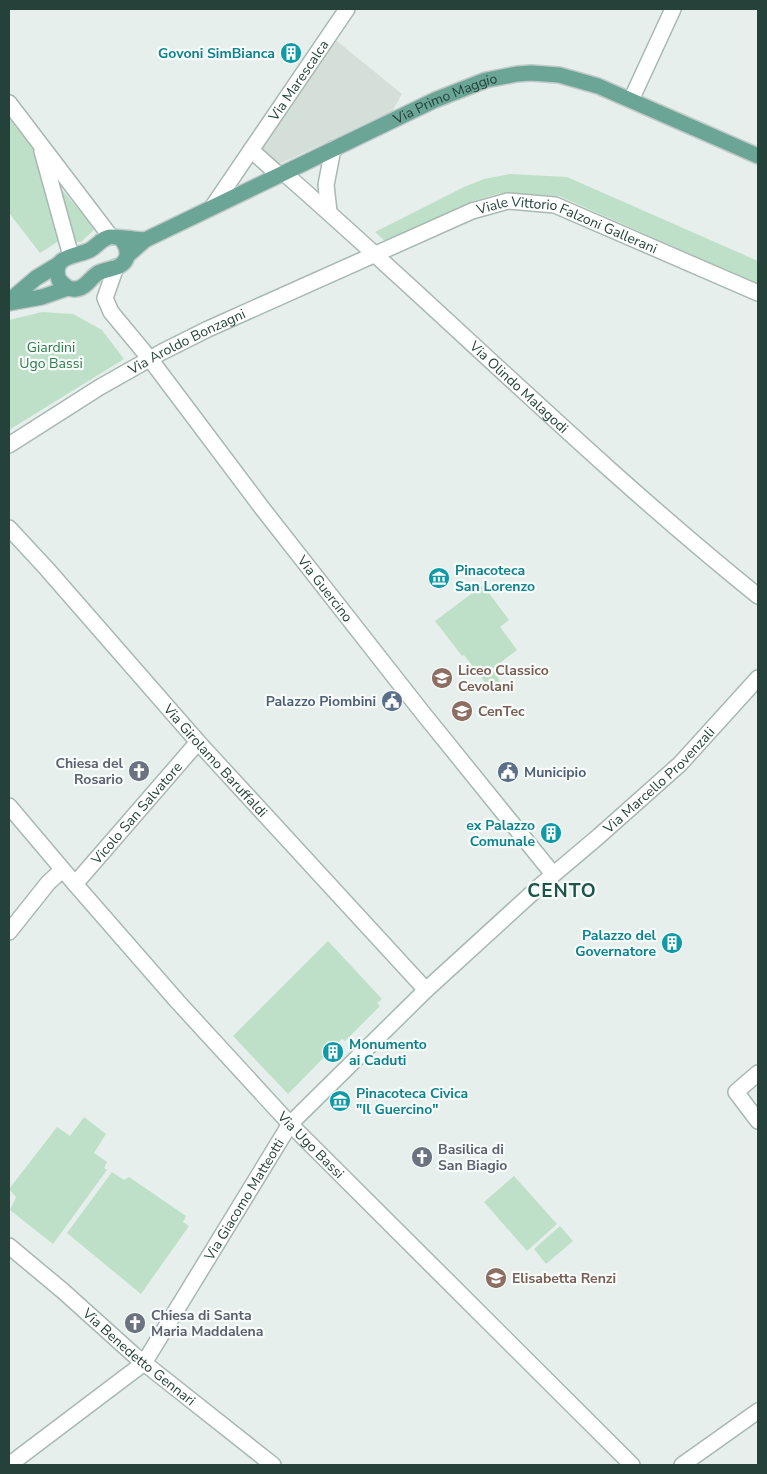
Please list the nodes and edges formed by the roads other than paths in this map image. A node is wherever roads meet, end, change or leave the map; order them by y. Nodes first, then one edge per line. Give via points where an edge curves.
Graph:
1 (347, 9) edge
2 (673, 9) edge
3 (632, 100) junction
4 (9, 102) edge
5 (39, 142) junction
6 (333, 149) junction
7 (251, 150) junction
8 (758, 156) edge
9 (281, 174) junction
10 (213, 206) junction
11 (329, 212) junction
12 (115, 237) junction
13 (145, 240) junction
14 (128, 255) junction
15 (376, 255) junction
16 (65, 260) junction
17 (116, 267) junction
18 (74, 288) junction
19 (758, 294) edge
20 (105, 298) junction
21 (9, 302) edge
22 (150, 359) junction
23 (9, 445) edge
24 (9, 528) edge
25 (758, 596) edge
26 (758, 678) edge
27 (198, 742) junction
28 (9, 806) edge
29 (62, 870) junction
30 (553, 874) junction
31 (74, 884) junction
32 (9, 932) edge
33 (426, 990) junction
34 (758, 1073) edge
35 (758, 1121) edge
36 (290, 1124) junction
37 (9, 1246) edge
38 (144, 1364) junction
39 (758, 1411) edge
40 (9, 1465) edge
41 (273, 1465) edge
42 (632, 1465) edge
43 (682, 1465) edge

1 - 7 street, Via Marescalca
2 - 3 street
3 - 6 main road, Via Primo Maggio via 570,78 518,74 486,80 454,92
3 - 8 main road, Via Primo Maggio
4 - 5 street
5 - 12 street
5 - 16 street
6 - 9 main road, Via Primo Maggio
6 - 11 street via 326,185
7 - 9 street
7 - 10 street, Via Marescalca
9 - 10 main road, Via Primo Maggio
9 - 11 street, Via Olindo Malagodi
10 - 13 main road, Via Primo Maggio
11 - 15 street, Via Olindo Malagodi
12 - 13 main road
12 - 14 main road via 126,246
12 - 16 main road via 107,237 87,251
13 - 14 main road, Via Primo Maggio
14 - 17 main road, Via Primo Maggio
15 - 19 street, Viale Vittorio Falzoni Gallerani via 472,211 508,201 556,205
15 - 22 street, Via Aroldo Bonzagni via 208,329
15 - 25 street, Via Olindo Malagodi via 603,464
16 - 18 main road via 59,280
16 - 21 main road via 36,278
17 - 18 main road via 100,272
17 - 20 street
18 - 20 street
18 - 21 main road
20 - 22 street, Via Guercino via 111,312
22 - 23 street, Via Aroldo Bonzagni
22 - 30 street, Via Guercino via 262,508
24 - 27 street, Via Girolamo Baruffaldi
26 - 30 street, Via Marcello Provenzali via 680,764
27 - 31 street, Vicolo San Salvatore
27 - 33 street, Via Girolamo Baruffaldi
28 - 29 street, Via Ugo Bassi
29 - 31 street, Via Ugo Bassi
29 - 32 street
30 - 33 street, Via Giacomo Matteotti
31 - 36 street, Via Ugo Bassi
33 - 36 street, Via Giacomo Matteotti
34 - 35 street via 736,1092
36 - 38 street, Via Giacomo Matteotti
36 - 42 street, Via Ugo Bassi
37 - 38 street, Via Benedetto Gennari
38 - 40 street, Via Giacomo Matteotti
38 - 41 street, Via Benedetto Gennari
39 - 43 street

